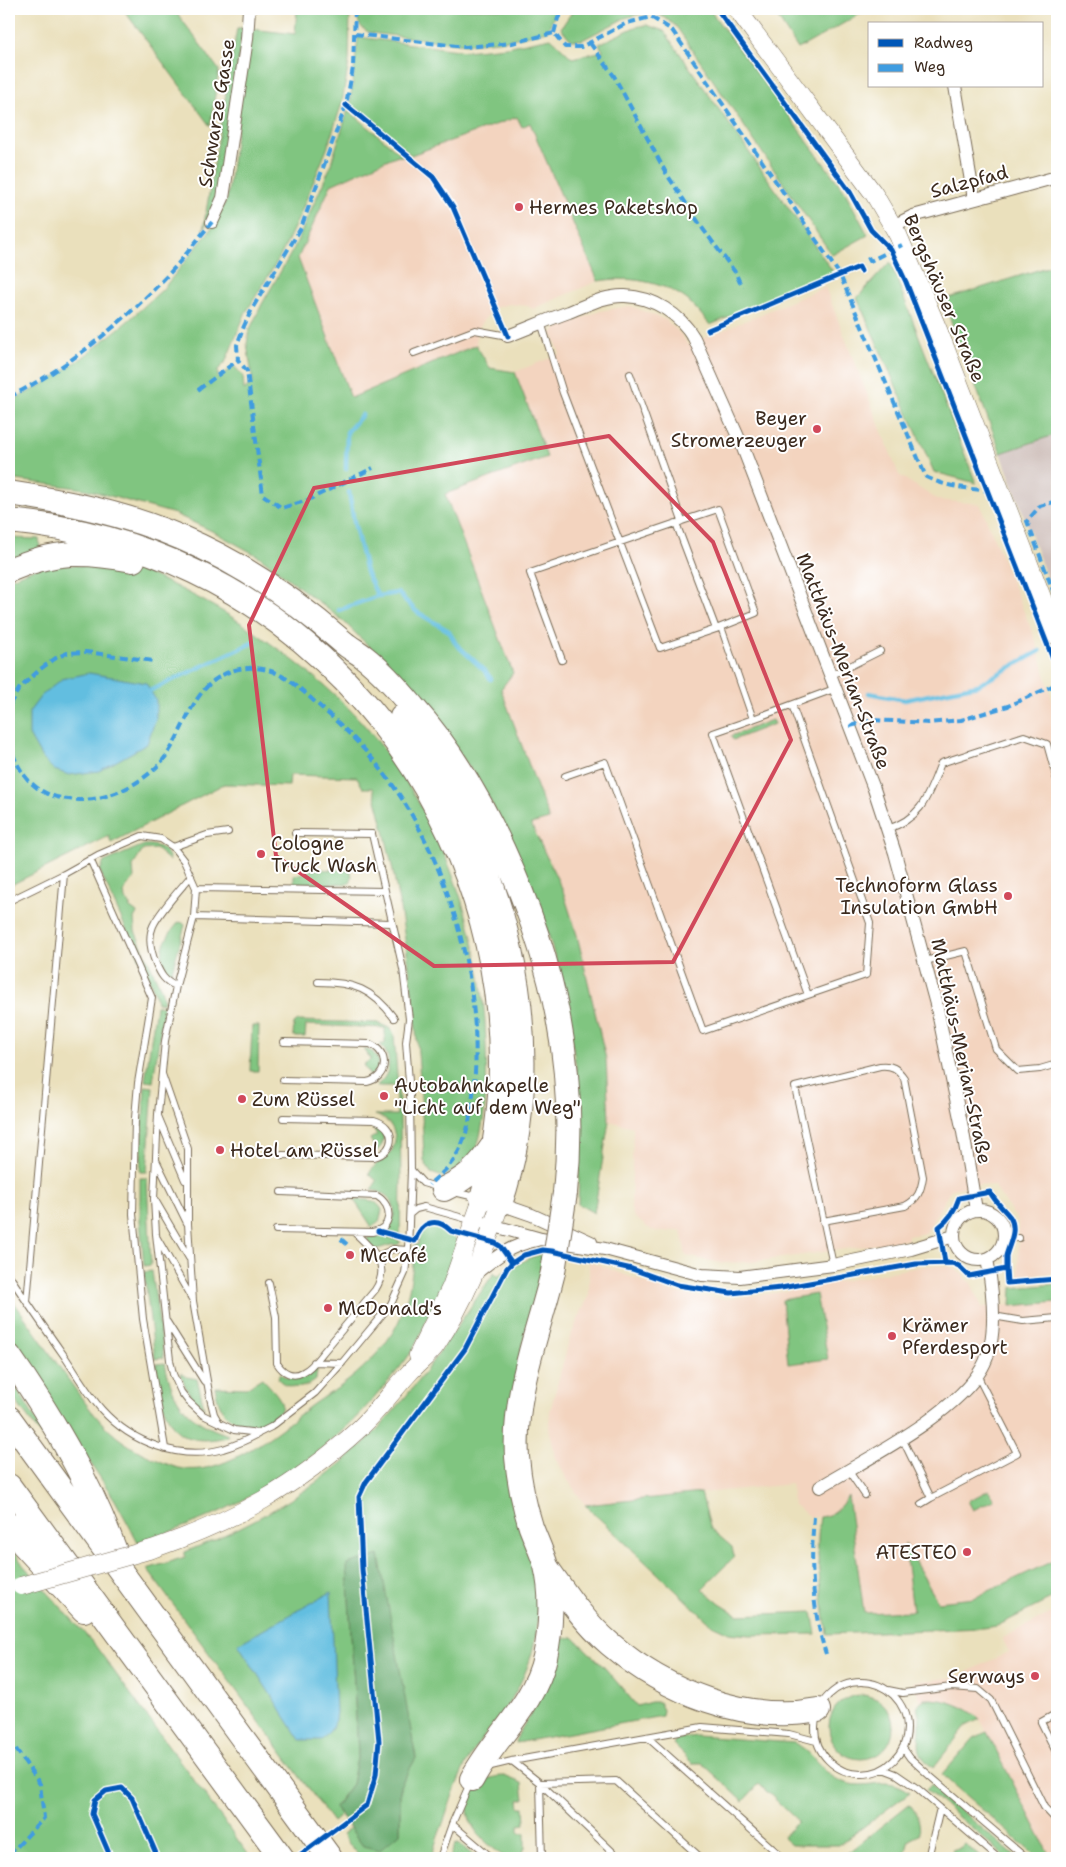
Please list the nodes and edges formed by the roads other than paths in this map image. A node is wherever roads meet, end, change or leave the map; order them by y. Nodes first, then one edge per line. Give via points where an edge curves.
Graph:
1 (249, 9) edge
2 (737, 9) edge
3 (955, 88) edge
4 (1057, 177) edge
5 (974, 199) junction
6 (212, 222) dead end
7 (892, 226) junction
8 (541, 322) junction
9 (508, 336) joint
10 (414, 353) dead end
11 (630, 374) dead end
12 (11, 494) edge
13 (9, 521) edge
14 (679, 522) junction
15 (620, 542) junction
16 (9, 570) edge
17 (194, 571) junction
18 (718, 628) junction
19 (1057, 636) edge
20 (347, 645) junction
21 (880, 651) dead end
22 (562, 660) dead end
23 (830, 676) junction
24 (834, 689) junction
25 (792, 705) junction
26 (754, 719) junction
27 (566, 776) dead end
28 (1057, 780) edge
29 (887, 829) junction
30 (228, 832) dead end
31 (295, 833) dead end
32 (173, 847) junction
33 (90, 859) junction
34 (64, 874) junction
35 (191, 876) junction
36 (196, 888) junction
37 (385, 891) junction
38 (9, 901) edge
39 (194, 917) junction
40 (391, 923) junction
41 (925, 961) junction
42 (318, 982) dead end
43 (176, 986) junction
44 (808, 995) junction
45 (394, 1018) dead end
46 (284, 1042) dead end
47 (1057, 1064) edge
48 (161, 1070) junction
49 (283, 1080) dead end
50 (158, 1114) junction
51 (283, 1118) dead end
52 (493, 1146) junction
53 (282, 1155) dead end
54 (156, 1159) junction
55 (411, 1170) junction
56 (187, 1184) junction
57 (444, 1189) junction
58 (281, 1192) dead end
59 (154, 1199) junction
60 (486, 1208) junction
61 (976, 1210) junction
62 (410, 1214) junction
63 (823, 1221) junction
64 (188, 1224) junction
65 (492, 1226) junction
66 (276, 1230) dead end
67 (354, 1232) junction
68 (156, 1234) junction
69 (954, 1236) junction
70 (1019, 1238) dead end
71 (541, 1239) junction
72 (1004, 1239) junction
73 (605, 1248) junction
74 (408, 1250) junction
75 (378, 1256) junction
76 (987, 1259) junction
77 (190, 1260) junction
78 (833, 1265) junction
79 (9, 1275) edge
80 (473, 1276) junction
81 (269, 1283) dead end
82 (192, 1301) junction
83 (27, 1302) junction
84 (993, 1316) junction
85 (165, 1318) junction
86 (1057, 1318) edge
87 (9, 1356) edge
88 (314, 1362) junction
89 (342, 1363) junction
90 (410, 1371) junction
91 (977, 1375) junction
92 (207, 1385) junction
93 (9, 1418) edge
94 (220, 1424) junction
95 (259, 1433) junction
96 (902, 1438) junction
97 (165, 1448) junction
98 (848, 1470) junction
99 (9, 1486) edge
100 (820, 1487) dead end
101 (865, 1495) dead end
102 (931, 1498) junction
103 (921, 1504) dead end
104 (9, 1525) edge
105 (546, 1567) junction
106 (126, 1578) junction
107 (15, 1587) edge
108 (887, 1689) junction
109 (174, 1710) junction
110 (818, 1710) junction
111 (1057, 1713) edge
112 (647, 1737) junction
113 (816, 1741) junction
114 (903, 1748) junction
115 (1057, 1754) edge
116 (512, 1761) junction
117 (883, 1769) junction
118 (472, 1779) junction
119 (540, 1784) junction
120 (940, 1808) junction
121 (1057, 1820) edge
122 (452, 1824) junction
123 (282, 1858) edge
124 (330, 1858) edge
125 (440, 1858) edge
126 (492, 1858) edge
127 (542, 1858) edge
128 (620, 1858) edge
129 (701, 1858) edge
130 (783, 1858) edge
131 (928, 1858) edge
132 (998, 1858) edge
133 (1026, 1858) edge

1 - 6 street, Schwarze Gasse via 223,198
2 - 7 street, Bergshäuser Straße via 874,194
3 - 5 street
4 - 5 street, Salzpfad
5 - 7 street, Salzpfad via 913,216
7 - 19 street, Bergshäuser Straße via 939,332
8 - 9 street, Matthäus-Merian-Straße
8 - 15 lane via 563,393
8 - 23 street, Matthäus-Merian-Straße via 601,299 623,296 657,304 688,326 743,448
9 - 10 lane via 475,330
11 - 14 lane
12 - 20 highway via 59,500 110,512 183,538 274,588
13 - 17 highway via 107,538
14 - 15 lane
14 - 18 lane
14 - 18 lane via 718,509 756,613
15 - 18 lane via 660,648
15 - 22 lane via 530,574
16 - 17 highway via 44,557 85,553
17 - 52 highway via 265,613 328,664 378,718 435,802 471,884 494,973 501,1071
18 - 26 lane
20 - 60 highway via 436,766 471,833 497,897 515,980 520,1022 520,1105 510,1167
20 - 105 highway, bridge via 378,669 415,708 447,750 488,816 519,884 545,956 553,991 566,1069 568,1148 565,1193 553,1272 523,1380 517,1441 526,1510
21 - 23 lane
23 - 24 street, Matthäus-Merian-Straße
24 - 25 lane
24 - 29 street, Matthäus-Merian-Straße
25 - 26 lane
25 - 44 lane via 870,923 866,975
26 - 44 lane via 713,733
27 - 44 lane via 605,762 703,1031
28 - 29 lane via 1047,744 1024,736 941,763 924,804 901,824
29 - 41 street, Matthäus-Merian-Straße
30 - 32 lane via 207,835
31 - 37 lane via 372,834
32 - 33 lane via 142,836
32 - 35 lane
33 - 34 lane
33 - 97 lane via 152,998 136,1100 133,1214 143,1319
34 - 38 lane
34 - 83 lane
35 - 36 lane
35 - 43 lane via 155,922 151,932 151,949 158,969 165,980
36 - 37 lane
36 - 39 lane
37 - 40 lane
39 - 40 lane
39 - 43 lane
40 - 55 lane via 403,970 409,1019 406,1042
41 - 47 lane via 966,951 996,1049 1018,1071
41 - 61 street, Matthäus-Merian-Straße via 947,1051
42 - 45 lane via 357,986 376,998
43 - 48 lane
46 - 49 lane via 370,1044 380,1050 385,1062 378,1078 367,1082
48 - 50 lane
48 - 56 lane via 188,1149
50 - 54 lane
50 - 56 lane
51 - 53 lane via 374,1120 385,1125 391,1142 385,1152 374,1158
52 - 57 highway via 469,1175
52 - 60 highway
54 - 59 lane
54 - 64 lane
55 - 57 lane via 423,1182
55 - 62 lane
56 - 64 lane
57 - 60 lane
58 - 67 lane via 371,1195 382,1199 389,1210 384,1227 378,1231
59 - 68 lane
59 - 77 lane
60 - 62 lane via 424,1207 416,1208
60 - 65 street
60 - 73 street via 532,1215
60 - 90 street
61 - 69 street via 958,1222
61 - 72 street via 991,1213 997,1218 1004,1231
62 - 74 lane
63 - 63 lane via 795,1087 890,1065 904,1078 923,1177 922,1190 914,1201 905,1206
63 - 78 lane
64 - 77 lane
65 - 71 street
65 - 80 street
66 - 67 lane
67 - 75 lane
68 - 82 lane
68 - 85 lane
69 - 76 street via 959,1251 965,1256 979,1261
69 - 78 street via 911,1249
70 - 72 lane
71 - 73 street
71 - 80 street via 503,1251
72 - 76 street via 998,1252
73 - 78 street via 702,1275 740,1277
74 - 75 lane via 393,1249
74 - 89 lane via 405,1273 391,1304
75 - 88 lane via 381,1272 377,1286
76 - 84 street
77 - 82 lane
79 - 83 lane
80 - 90 street via 436,1345
81 - 88 lane via 276,1317 277,1363 284,1372 296,1374 304,1372
82 - 92 lane
83 - 97 lane via 102,1410 128,1434
84 - 86 lane via 1023,1321
84 - 91 street via 987,1354
85 - 92 lane
85 - 94 lane via 176,1383 195,1409
87 - 106 highway via 37,1397 89,1488
88 - 89 lane
89 - 95 lane via 315,1393
90 - 107 street, bridge via 361,1427 304,1474 254,1506 152,1549
91 - 96 street via 944,1408
91 - 102 lane via 1017,1453
92 - 94 lane via 212,1408
93 - 106 highway
94 - 95 lane
95 - 97 lane via 242,1443 215,1451
96 - 98 street
96 - 102 lane
98 - 100 street
98 - 101 lane
99 - 109 highway
102 - 103 lane
104 - 109 highway
105 - 110 highway via 585,1618 610,1644 660,1679 724,1705 776,1713
105 - 118 highway via 550,1609 545,1658 524,1703
106 - 124 highway
108 - 110 lane via 861,1682 848,1684 825,1698
108 - 114 lane via 904,1710 907,1737
108 - 121 lane via 903,1692 952,1687 978,1689 991,1700 1044,1807
109 - 123 highway
110 - 113 lane
111 - 115 lane via 1041,1722
112 - 113 lane via 702,1727 789,1734
112 - 116 lane
112 - 130 lane
113 - 117 lane via 822,1754 843,1771 856,1775
114 - 117 lane
114 - 133 lane via 931,1777
116 - 118 lane via 491,1766
116 - 119 lane
117 - 120 lane via 918,1789
118 - 122 lane
119 - 127 lane
119 - 128 lane
119 - 129 lane via 616,1781
120 - 131 lane
120 - 132 lane
122 - 125 lane
122 - 126 lane

